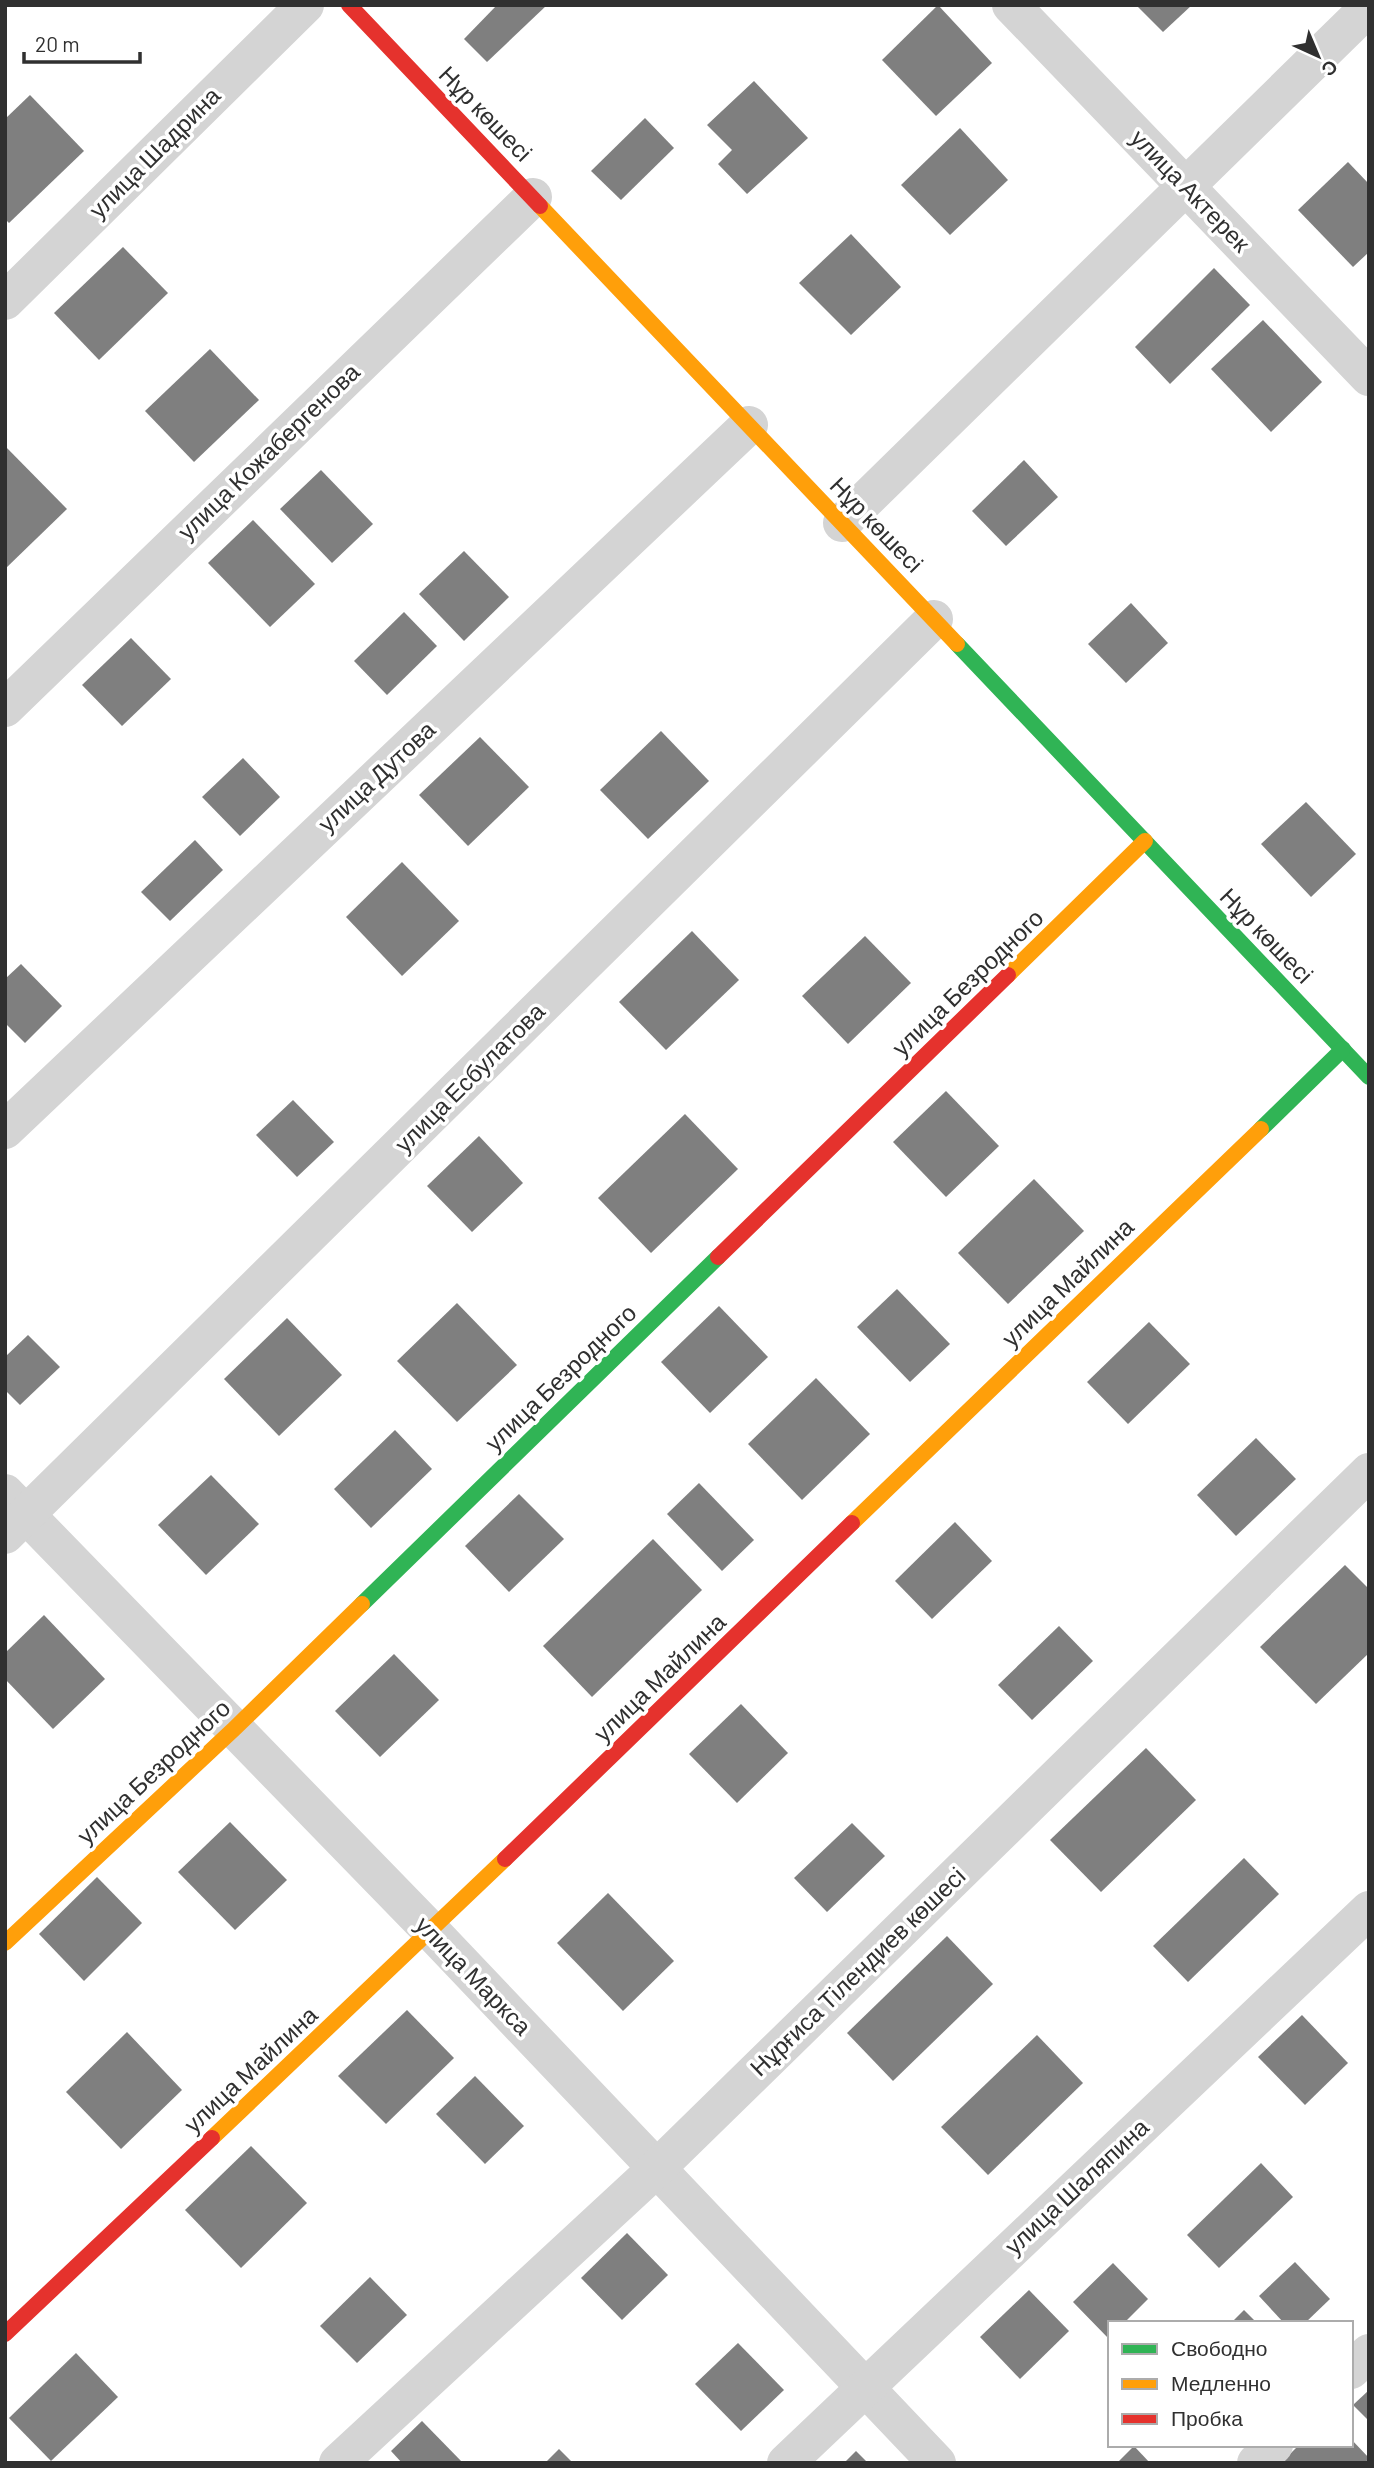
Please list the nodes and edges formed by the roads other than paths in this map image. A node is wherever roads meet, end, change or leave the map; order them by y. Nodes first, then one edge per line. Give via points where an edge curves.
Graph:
1 (305, 5) edge
2 (349, 5) edge
3 (1011, 5) edge
4 (1369, 7) edge
5 (1185, 186) junction
6 (533, 197) junction
7 (5, 301) edge
8 (1369, 377) edge
9 (750, 425) junction
10 (842, 523) junction
11 (934, 619) junction
12 (5, 708) edge
13 (1145, 841) junction
14 (1343, 1049) junction
15 (1369, 1077) edge
16 (5, 1130) edge
17 (1369, 1472) edge
18 (12, 1514) edge
19 (234, 1728) junction
20 (1369, 1910) edge
21 (431, 1931) junction
22 (5, 1943) edge
23 (656, 2169) junction
24 (5, 2334) edge
25 (1369, 2353) edge
26 (1353, 2368) edge
27 (865, 2388) junction
28 (1272, 2447) edge
29 (338, 2463) edge
30 (786, 2463) edge
31 (937, 2463) edge
32 (1256, 2463) edge

1 - 7 street, улица Шадрина
2 - 6 street, Нұр көшесі
3 - 5 street, улица Актерек
4 - 5 street
5 - 8 street, улица Актерек
5 - 10 street
6 - 9 street, Нұр көшесі
6 - 12 street, улица Кожабергенова
9 - 10 street, Нұр көшесі
9 - 16 street, улица Дутова
10 - 11 street, Нұр көшесі
11 - 13 street, Нұр көшесі
11 - 18 street, улица Есбулатова
13 - 14 street, Нұр көшесі
13 - 19 street, улица Безродного
14 - 15 street, Нұр көшесі
14 - 21 street, улица Майлина
17 - 23 street, Нұрғиса Тілендиев көшесі
18 - 19 street, улица Маркса
19 - 21 street, улица Маркса
19 - 22 street, улица Безродного
20 - 27 street, улица Шаляпина
21 - 23 street, улица Маркса
21 - 24 street, улица Майлина
23 - 27 street, улица Маркса
23 - 29 street, Нұрғиса Тілендиев көшесі
25 - 26 street
27 - 30 street, улица Шаляпина
27 - 31 street, улица Маркса
28 - 32 street

